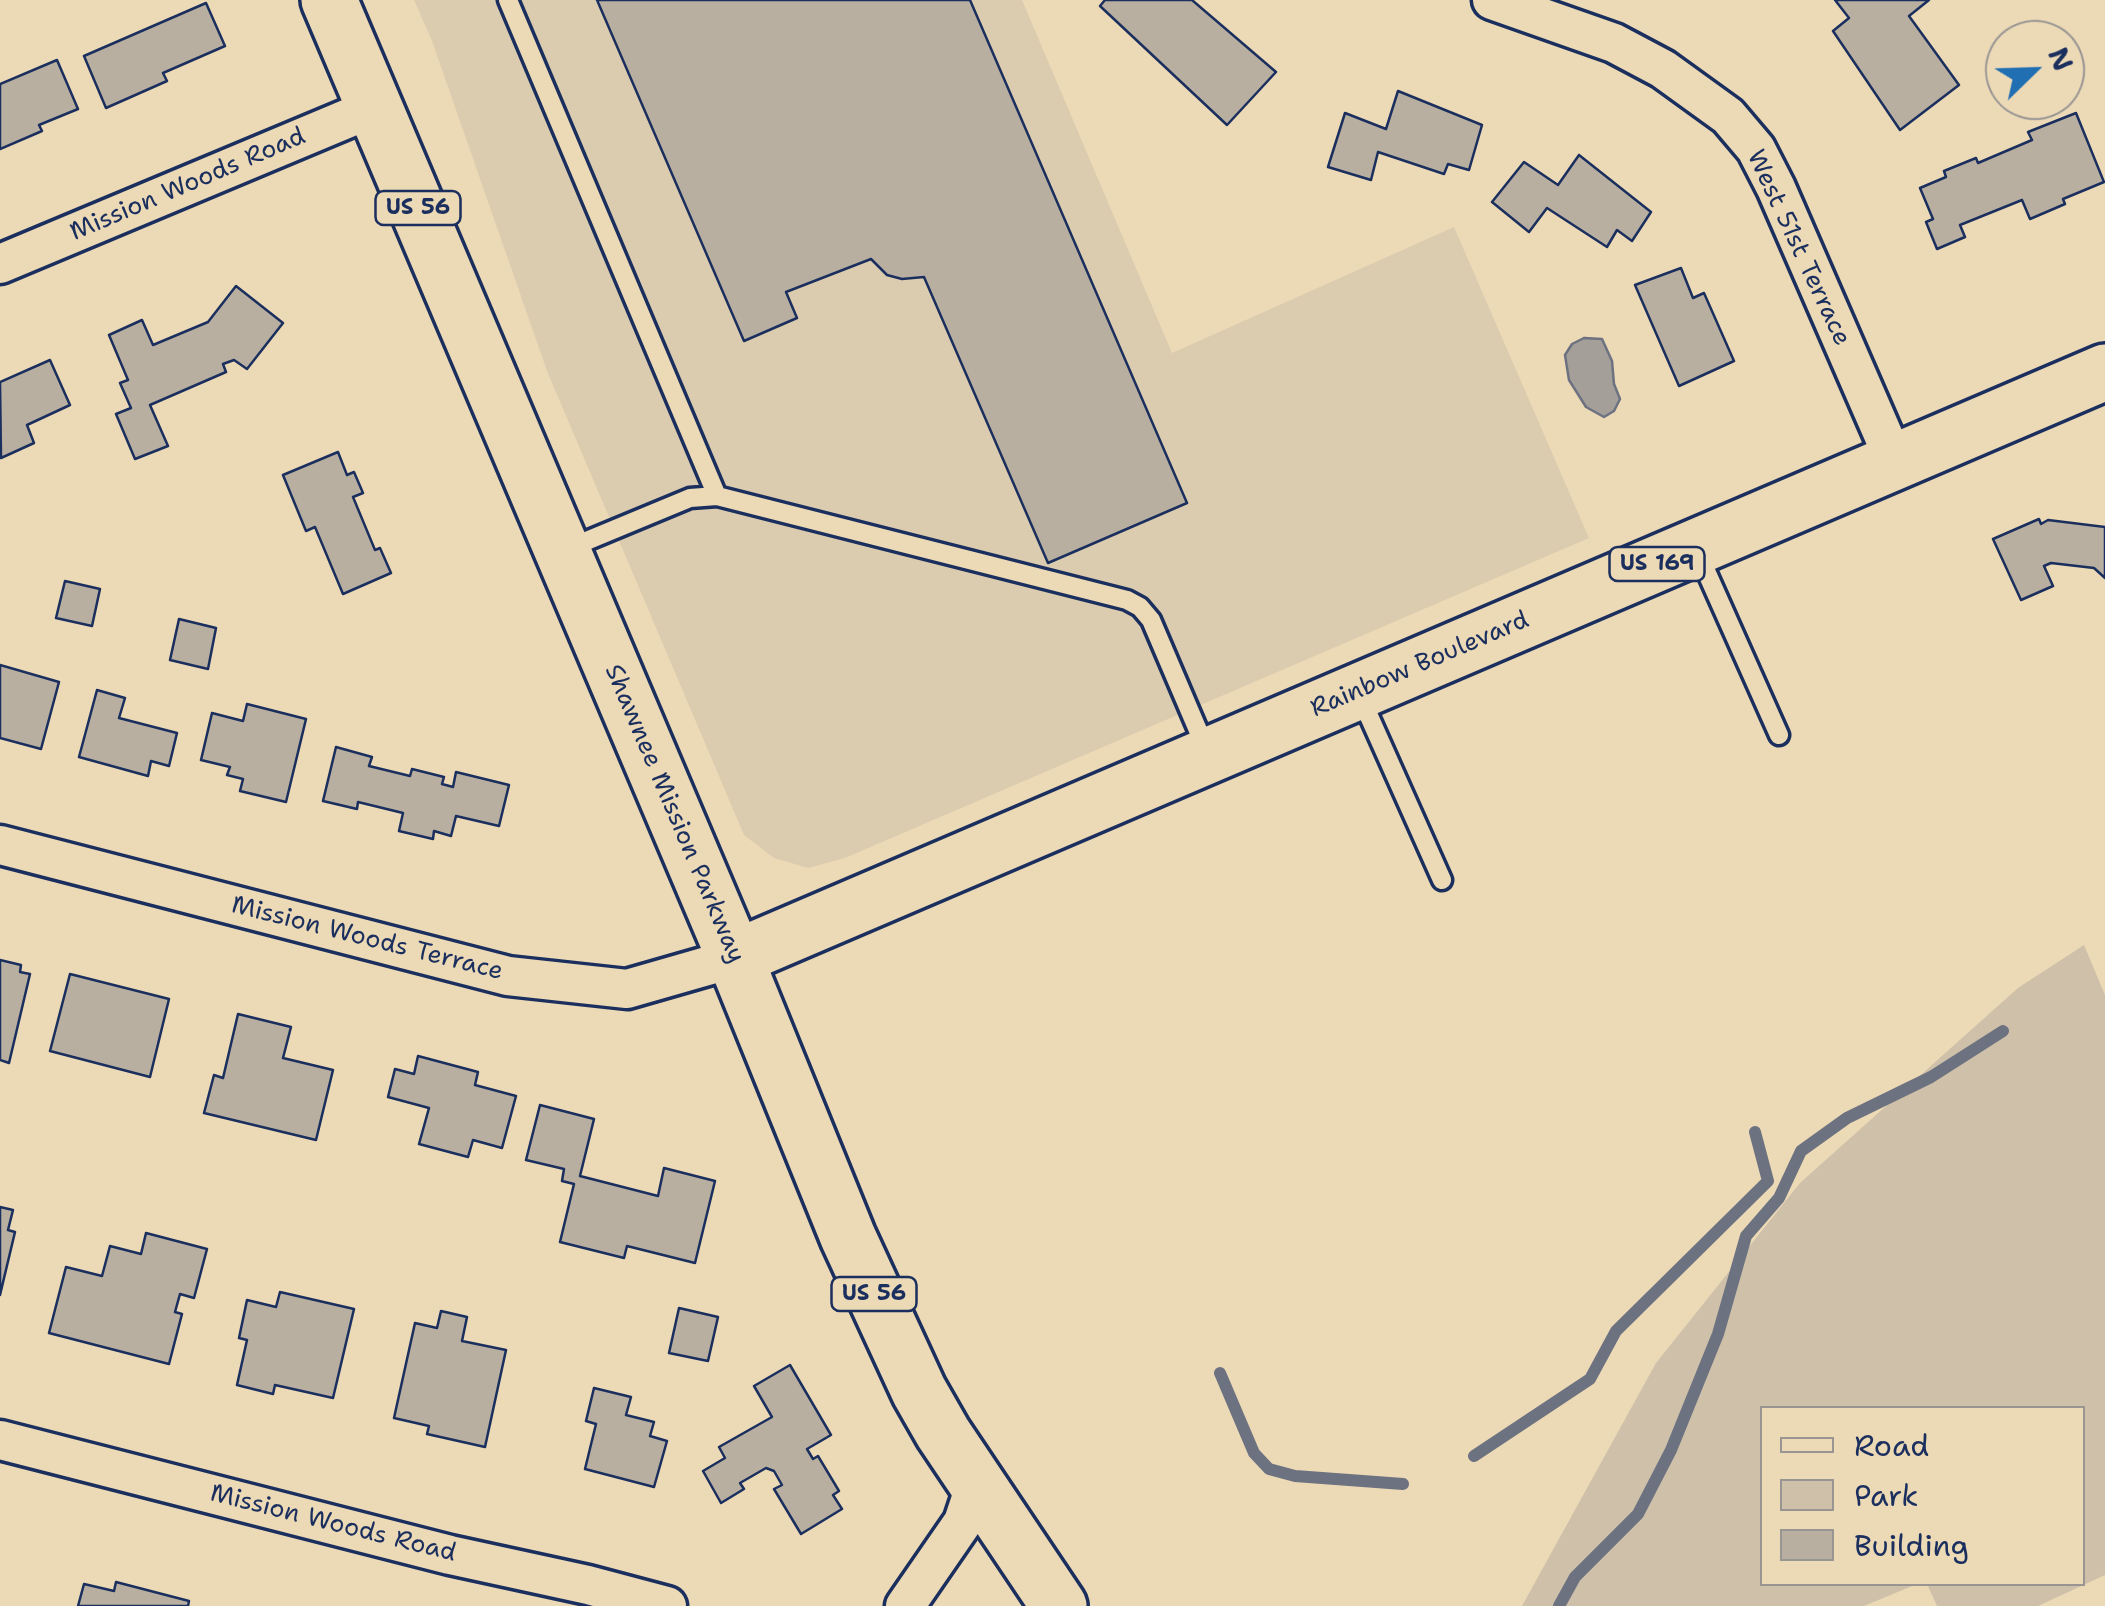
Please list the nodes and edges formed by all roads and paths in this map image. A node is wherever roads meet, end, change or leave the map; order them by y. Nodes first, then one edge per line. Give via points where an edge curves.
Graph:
1 (329, 0) edge
2 (508, 0) edge
3 (1492, 0) edge
4 (376, 107) junction
5 (0, 264) edge
6 (2105, 372) edge
7 (1894, 462) junction
8 (718, 496) junction
9 (1695, 547) junction
10 (564, 551) junction
11 (1357, 691) junction
12 (1779, 735) dead end
13 (1209, 755) junction
14 (0, 846) edge
15 (1442, 880) dead end
16 (735, 958) junction
17 (0, 1440) edge
18 (976, 1483) junction
19 (667, 1606) edge
20 (905, 1606) edge
21 (1059, 1606) edge

1 - 4 main road, Shawnee Mission Parkway / US 56
2 - 8 lane
3 - 7 street, West 51st Terrace via 1614,44 1664,69 1728,116 1776,188
4 - 5 street, Mission Woods Road
4 - 10 main road, Shawnee Mission Parkway / US 56
6 - 7 main road, Rainbow Boulevard / US 169
7 - 9 main road, Rainbow Boulevard / US 169
8 - 10 lane via 690,498
8 - 13 lane via 1127,600 1151,620
9 - 11 main road, Rainbow Boulevard / US 169
9 - 12 lane
10 - 16 main road, Shawnee Mission Parkway / US 56
11 - 13 main road, Rainbow Boulevard / US 169
11 - 15 lane
13 - 16 main road, Rainbow Boulevard / US 169
14 - 16 street, Mission Woods Terrace via 508,976 627,989
16 - 18 main road, Shawnee Mission Parkway / US 56 via 919,1391
17 - 19 street, Mission Woods Road
18 - 20 street via 963,1522
18 - 21 main road, Shawnee Mission Parkway / US 56

